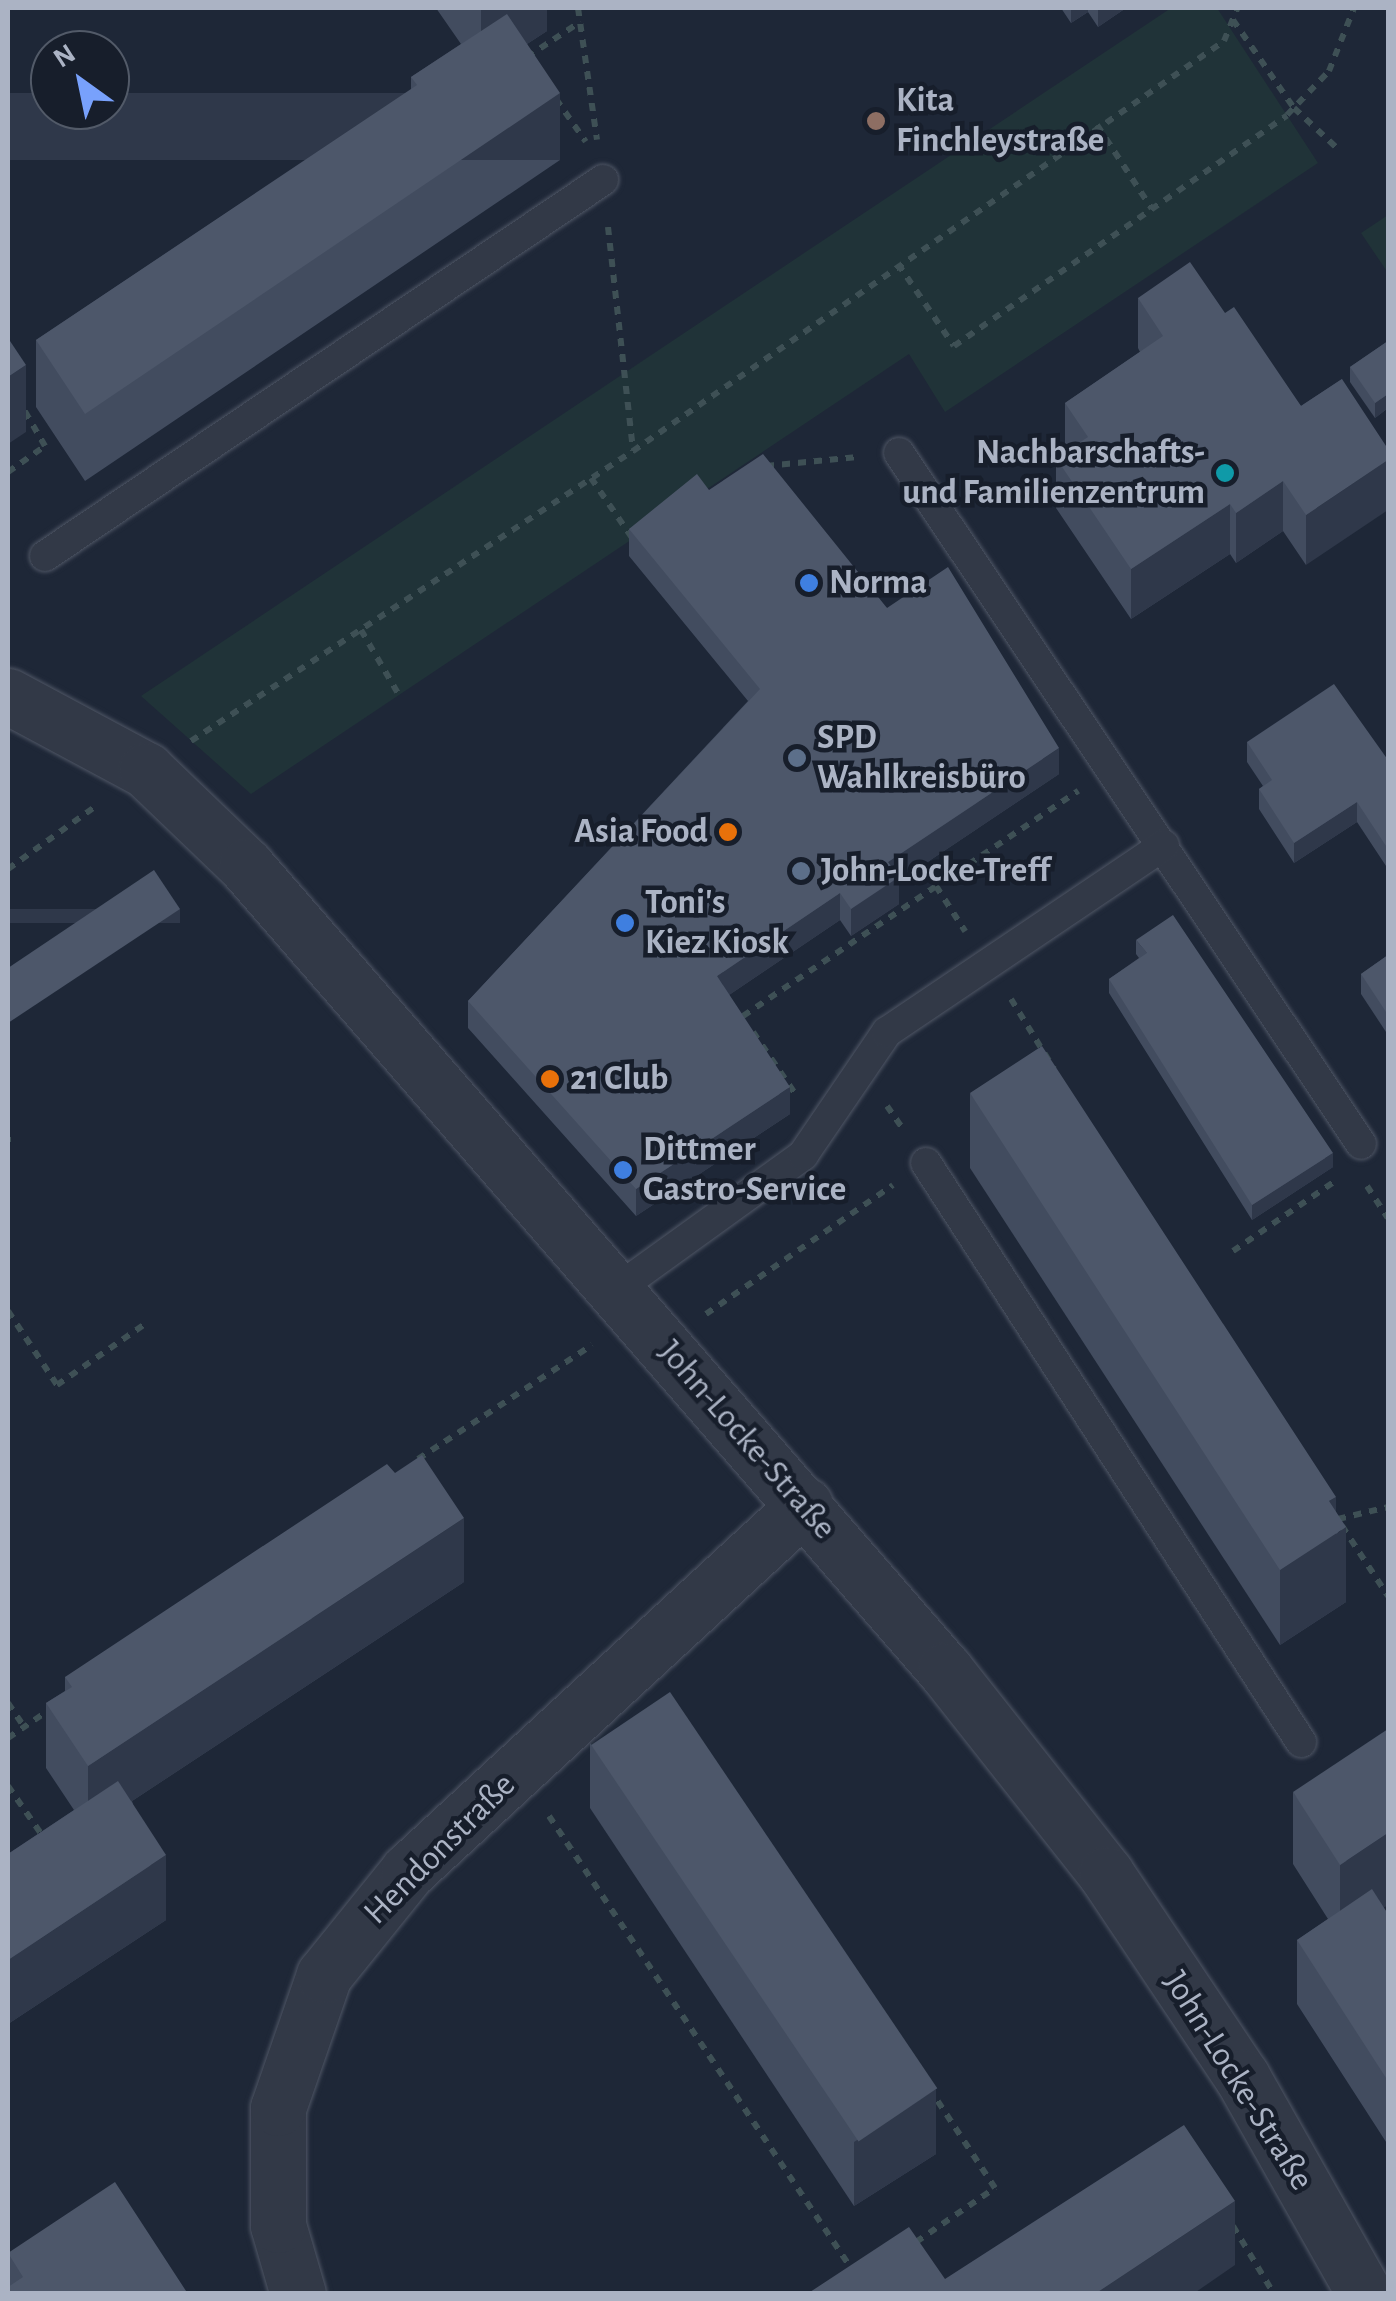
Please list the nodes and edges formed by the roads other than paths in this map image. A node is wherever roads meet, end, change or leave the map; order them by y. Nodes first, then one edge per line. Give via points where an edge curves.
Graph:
1 (603, 180) dead end
2 (899, 454) road end
3 (45, 556) dead end
4 (8, 696) edge
5 (1164, 844) junction
6 (1361, 1144) dead end
7 (926, 1163) road end
8 (616, 1290) junction
9 (805, 1505) junction
10 (1301, 1742) dead end
11 (298, 2294) edge
12 (1365, 2294) edge

1 - 3 lane
2 - 5 lane
4 - 8 street, John-Locke-Straße via 109,745 201,820
5 - 6 lane
5 - 8 lane via 887,1032 803,1155
7 - 10 lane
8 - 9 street, John-Locke-Straße
9 - 11 street, Hendonstraße via 408,1871 324,1974 278,2108 278,2224
9 - 12 street, John-Locke-Straße via 1106,1874 1242,2076

